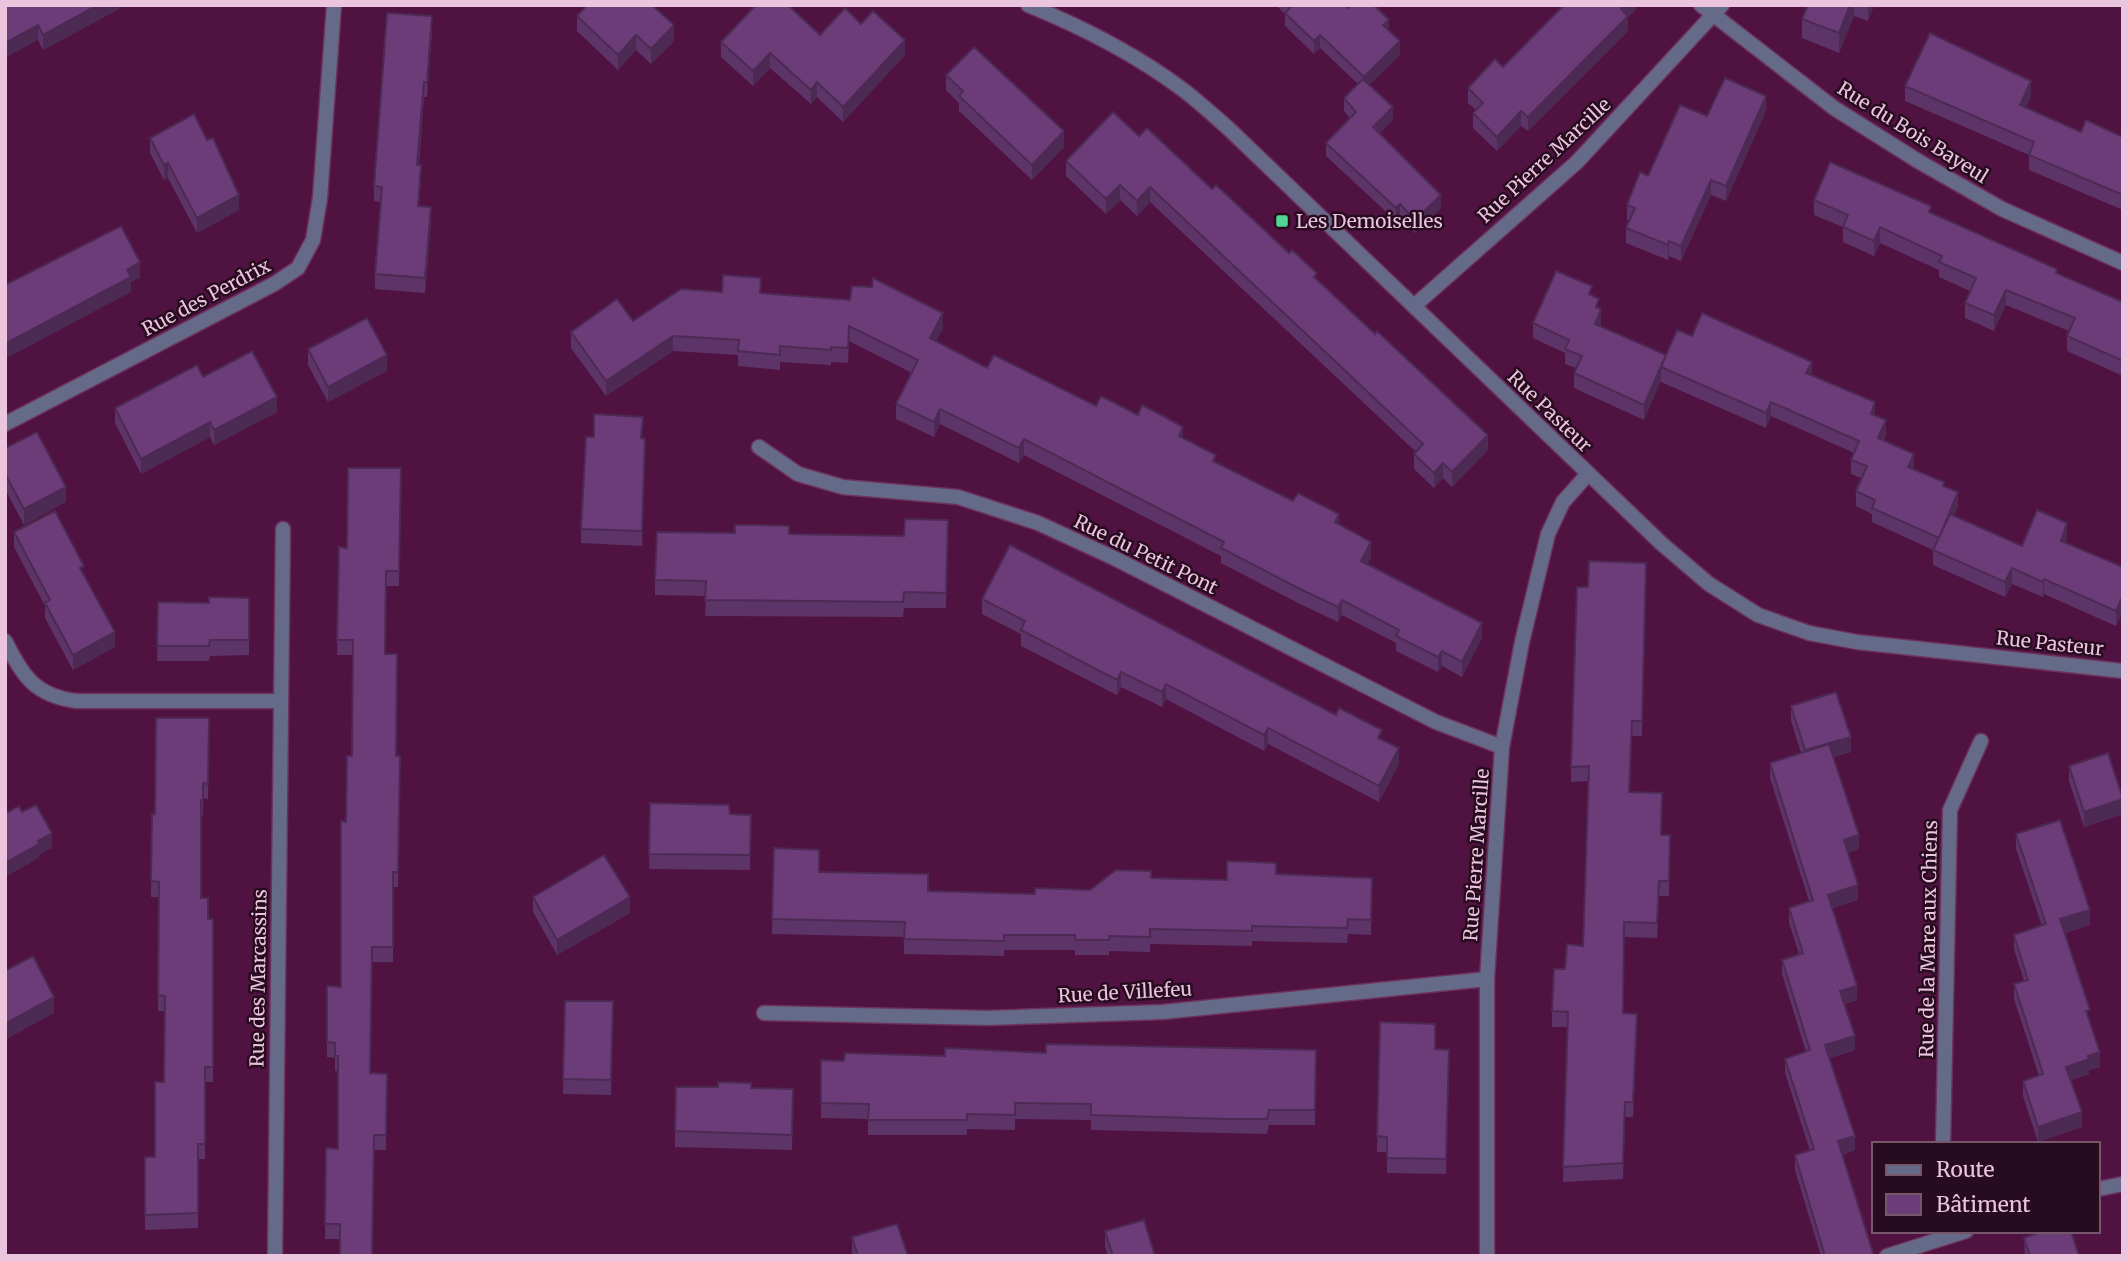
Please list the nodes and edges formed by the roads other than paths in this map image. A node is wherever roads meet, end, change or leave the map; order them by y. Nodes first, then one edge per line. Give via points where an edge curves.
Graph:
1 (334, 5) edge
2 (1028, 5) edge
3 (1701, 5) edge
4 (1718, 10) edge
5 (2123, 263) edge
6 (1415, 306) junction
7 (5, 424) edge
8 (759, 447) dead end
9 (1587, 475) junction
10 (283, 529) dead end
11 (5, 641) edge
12 (2123, 671) edge
13 (281, 701) junction
14 (1981, 741) dead end
15 (1502, 747) junction
16 (1487, 979) junction
17 (764, 1013) dead end
18 (1943, 1142) edge
19 (2123, 1184) edge
20 (2100, 1189) edge
21 (1955, 1233) edge
22 (275, 1256) edge
23 (1487, 1256) edge
24 (1887, 1256) edge

1 - 7 street, Rue des Perdrix via 320,198 313,240 298,268
2 - 6 street, Rue Pasteur via 1076,25 1182,89
3 - 4 street, Rue du Bois Bayeul
4 - 5 street, Rue du Bois Bayeul via 1834,108 1918,161 2002,209
4 - 6 street, Rue Pierre Marcille via 1577,162
6 - 9 street, Rue Pasteur
8 - 15 street, Rue du Petit Pont via 798,474 843,487 958,497 1038,523 1437,722
9 - 12 street, Rue Pasteur via 1709,584 1758,615 1809,633 1857,642
9 - 15 street, Rue Pierre Marcille via 1563,502 1548,534 1521,642
10 - 13 street, Rue des Marcassins
11 - 13 street via 35,687 55,698
13 - 22 street, Rue des Marcassins
14 - 18 street, Rue de la Mare aux Chiens via 1950,810
15 - 16 street, Rue Pierre Marcille
16 - 17 street, Rue de Villefeu via 1163,1012 987,1017
16 - 23 street, Rue Pierre Marcille
19 - 20 street
21 - 24 street

